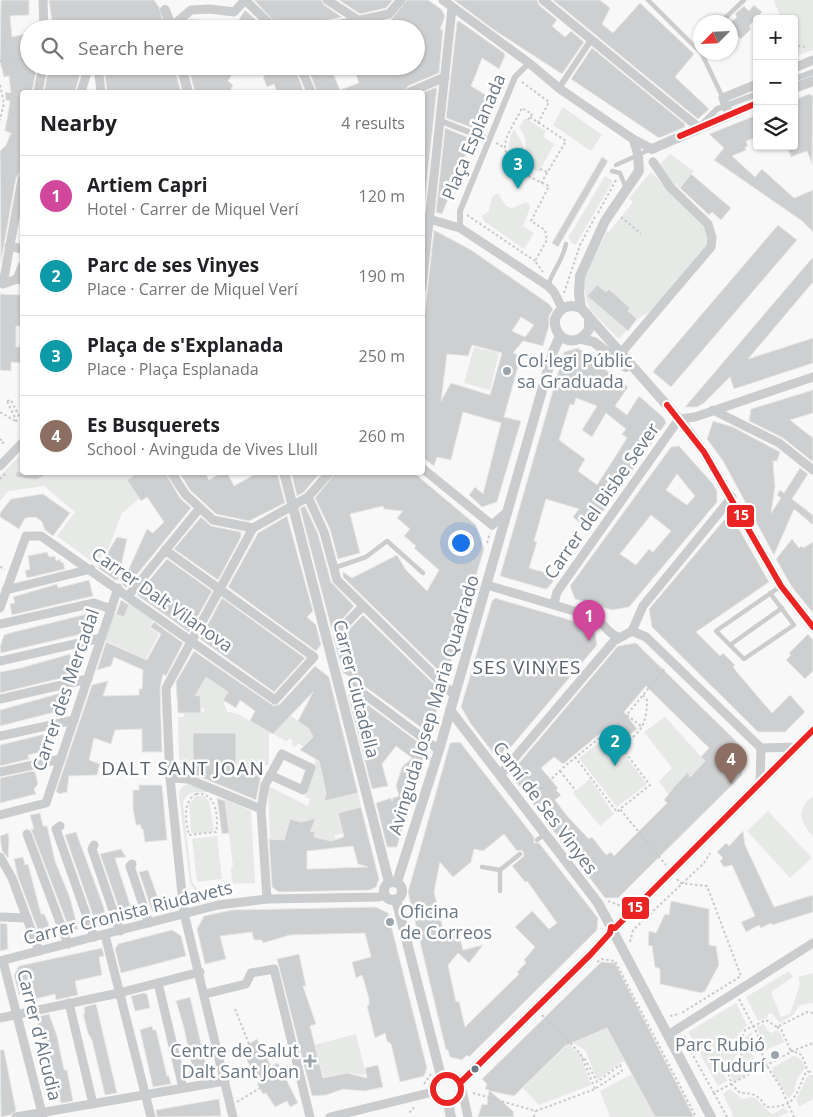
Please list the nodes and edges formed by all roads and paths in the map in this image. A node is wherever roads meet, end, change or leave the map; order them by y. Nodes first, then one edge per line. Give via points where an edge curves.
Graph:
1 (43, 0) edge
2 (245, 0) edge
3 (327, 0) edge
4 (401, 0) edge
5 (443, 0) edge
6 (543, 0) edge
7 (648, 0) edge
8 (744, 0) edge
9 (164, 5) edge
10 (452, 8) junction
11 (728, 15) edge
12 (44, 20) edge
13 (169, 20) edge
14 (180, 20) edge
15 (266, 20) edge
16 (358, 20) joint
17 (591, 40) junction
18 (693, 42) edge
19 (798, 45) edge
20 (805, 46) dead end
21 (20, 59) edge
22 (14, 60) dead end
23 (705, 60) edge
24 (813, 60) edge
25 (529, 63) junction
26 (798, 66) edge
27 (813, 72) edge
28 (517, 74) junction
29 (41, 75) edge
30 (86, 75) edge
31 (99, 75) edge
32 (183, 75) edge
33 (304, 75) edge
34 (445, 77) junction
35 (798, 78) edge
36 (813, 81) edge
37 (0, 85) edge
38 (753, 87) edge
39 (798, 87) edge
40 (559, 88) junction
41 (38, 90) edge
42 (82, 90) edge
43 (101, 90) edge
44 (187, 90) edge
45 (310, 90) edge
46 (415, 90) edge
47 (753, 96) edge
48 (753, 103) edge
49 (726, 106) junction
50 (0, 108) edge
51 (2, 114) junction
52 (0, 120) edge
53 (517, 120) junction
54 (441, 121) junction
55 (521, 123) dead end
56 (538, 123) junction
57 (698, 128) junction
58 (633, 139) junction
59 (489, 140) junction
60 (652, 149) junction
61 (638, 154) junction
62 (653, 162) dead end
63 (616, 165) dead end
64 (540, 169) dead end
65 (612, 170) dead end
66 (547, 172) junction
67 (541, 183) junction
68 (20, 189) edge
69 (627, 190) junction
70 (460, 210) junction
71 (621, 217) dead end
72 (426, 219) edge
73 (460, 228) junction
74 (641, 234) dead end
75 (425, 236) edge
76 (566, 244) dead end
77 (9, 246) junction
78 (20, 249) edge
79 (535, 261) junction
80 (20, 280) edge
81 (544, 284) junction
82 (562, 308) junction
83 (581, 308) junction
84 (589, 317) junction
85 (560, 336) junction
86 (581, 339) junction
87 (621, 353) junction
88 (813, 377) edge
89 (648, 385) junction
90 (713, 410) junction
91 (0, 412) edge
92 (20, 418) edge
93 (679, 419) junction
94 (0, 439) edge
95 (0, 444) edge
96 (20, 445) edge
97 (0, 466) edge
98 (425, 470) edge
99 (813, 470) edge
100 (4, 475) dead end
101 (173, 475) edge
102 (285, 475) edge
103 (327, 475) edge
104 (0, 479) edge
105 (308, 497) junction
106 (732, 497) junction
107 (292, 504) junction
108 (199, 510) junction
109 (508, 511) junction
110 (253, 528) junction
111 (165, 550) junction
112 (0, 567) edge
113 (333, 568) junction
114 (5, 569) dead end
115 (91, 569) junction
116 (423, 573) dead end
117 (487, 585) junction
118 (780, 586) junction
119 (118, 588) junction
120 (219, 589) junction
121 (6, 590) junction
122 (770, 593) junction
123 (129, 595) junction
124 (554, 603) junction
125 (363, 606) junction
126 (0, 608) edge
127 (782, 608) junction
128 (111, 609) junction
129 (802, 615) junction
130 (792, 623) junction
131 (0, 624) edge
132 (813, 627) edge
133 (632, 631) junction
134 (338, 632) dead end
135 (101, 638) junction
136 (618, 638) junction
137 (190, 640) junction
138 (730, 645) junction
139 (0, 661) edge
140 (664, 670) dead end
141 (88, 679) junction
142 (352, 685) dead end
143 (454, 695) junction
144 (643, 695) junction
145 (0, 699) edge
146 (450, 710) junction
147 (627, 715) junction
148 (74, 720) junction
149 (642, 727) junction
150 (813, 730) edge
151 (608, 731) junction
152 (0, 736) edge
153 (621, 747) junction
154 (761, 748) junction
155 (796, 748) junction
156 (439, 750) junction
157 (575, 757) junction
158 (60, 759) junction
159 (560, 771) junction
160 (0, 772) edge
161 (270, 775) junction
162 (500, 775) junction
163 (170, 778) junction
164 (760, 783) junction
165 (576, 791) dead end
166 (523, 806) junction
167 (261, 810) junction
168 (620, 810) junction
169 (0, 815) edge
170 (60, 826) dead end
171 (26, 834) dead end
172 (191, 836) joint
173 (94, 845) dead end
174 (710, 853) dead end
175 (520, 854) dead end
176 (0, 857) edge
177 (132, 864) dead end
178 (482, 866) dead end
179 (669, 868) dead end
180 (500, 870) junction
181 (674, 875) dead end
182 (393, 882) junction
183 (680, 883) junction
184 (500, 891) dead end
185 (384, 894) junction
186 (267, 899) junction
187 (602, 899) dead end
188 (396, 900) junction
189 (627, 910) dead end
190 (184, 913) junction
191 (0, 917) edge
192 (27, 918) junction
193 (148, 923) junction
194 (120, 930) junction
195 (613, 930) junction
196 (105, 935) junction
197 (94, 937) junction
198 (813, 943) edge
199 (68, 944) junction
200 (632, 948) dead end
201 (39, 951) junction
202 (591, 954) junction
203 (2, 961) edge
204 (200, 972) junction
205 (158, 983) junction
206 (119, 992) junction
207 (205, 994) junction
208 (740, 1001) dead end
209 (70, 1003) junction
210 (235, 1009) dead end
211 (813, 1013) edge
212 (18, 1014) junction
213 (680, 1014) dead end
214 (542, 1015) dead end
215 (0, 1018) edge
216 (753, 1026) junction
217 (777, 1026) junction
218 (687, 1030) dead end
219 (668, 1035) junction
220 (687, 1043) junction
221 (813, 1043) edge
222 (249, 1044) dead end
223 (680, 1047) dead end
224 (791, 1051) junction
225 (582, 1058) junction
226 (768, 1066) junction
227 (813, 1070) edge
228 (808, 1072) junction
229 (441, 1076) junction
230 (225, 1080) junction
231 (732, 1085) junction
232 (461, 1086) junction
233 (183, 1088) junction
234 (260, 1088) dead end
235 (595, 1089) junction
236 (433, 1092) junction
237 (473, 1093) dead end
238 (714, 1093) junction
239 (146, 1095) junction
240 (237, 1102) dead end
241 (93, 1104) junction
242 (448, 1104) junction
243 (788, 1105) junction
244 (535, 1111) junction
245 (42, 1115) edge
246 (16, 1117) edge
247 (151, 1117) edge
248 (234, 1117) edge
249 (310, 1117) edge
250 (330, 1117) edge
251 (451, 1117) edge
252 (468, 1117) edge
253 (534, 1117) edge
254 (696, 1117) edge
255 (711, 1117) edge
256 (727, 1117) edge
257 (794, 1117) edge

1 - 12 street
2 - 14 street via 232,10 191,10
2 - 15 street
3 - 16 street
4 - 16 street via 389,14
5 - 10 street, Plaça Esplanada
6 - 17 street
7 - 18 lane
8 - 11 lane
9 - 13 street
10 - 25 street, Plaça Esplanada
10 - 34 street
17 - 40 street
17 - 57 street
19 - 20 path
21 - 22 path
23 - 49 lane
24 - 26 street
25 - 28 street, Plaça Esplanada
25 - 40 street, Plaça Esplanada
27 - 35 street
28 - 56 path via 520,81 549,102
28 - 59 street, Plaça Esplanada
29 - 41 street
30 - 42 street
31 - 43 street
32 - 44 street
33 - 45 street
34 - 46 street
34 - 54 street
36 - 39 street
37 - 51 path via 4,104
38 - 49 street
40 - 58 street, Plaça Esplanada
47 - 49 street
48 - 49 street
49 - 57 street
50 - 51 path
51 - 52 path
53 - 55 path
53 - 56 path via 522,108 532,114 529,119
53 - 67 path via 505,148 514,166
54 - 59 street
54 - 72 street
56 - 66 path via 566,141
57 - 60 street
58 - 60 street, Plaça Esplanada
58 - 61 street
59 - 70 street, Plaça Esplanada
60 - 61 lane
61 - 63 lane
61 - 69 street via 639,171
62 - 87 street via 670,187 708,224 711,247
64 - 66 path
65 - 69 lane via 620,173
66 - 67 path
67 - 79 path via 548,186 531,221 545,230 547,240
68 - 77 street
69 - 83 street via 605,221 580,276
70 - 73 street, Plaça Esplanada
70 - 79 path
71 - 74 path
72 - 73 street, Plaça Esplanada
72 - 75 street
73 - 81 street, Plaça Esplanada
76 - 81 lane via 563,259
77 - 78 street
77 - 80 street via 3,284
79 - 81 path via 543,270
81 - 82 street, Plaça Esplanada via 554,292
82 - 83 street
82 - 85 street via 554,325
83 - 84 street
84 - 86 street via 589,329
84 - 87 street
85 - 86 street via 570,341
85 - 109 street, Avinguda Josep Maria Quadrado
86 - 89 street via 594,342
87 - 89 street
88 - 90 street
89 - 93 street
90 - 93 street
90 - 99 street via 779,443
91 - 92 path via 17,422 7,401 10,400
93 - 106 street
93 - 124 street, Carrer del Bisbe Sever via 556,592
94 - 95 path via 4,442
96 - 97 street
98 - 109 street via 492,524
100 - 104 path
101 - 108 street
102 - 107 street, Carrer Ciutadella
103 - 105 street
105 - 107 street
105 - 113 street via 324,532
106 - 118 street
106 - 133 street via 643,606
107 - 110 street
107 - 182 street, Carrer Ciutadella
108 - 110 street via 213,520
108 - 111 street
109 - 117 street, Avinguda Josep Maria Quadrado
110 - 120 street
111 - 120 street
111 - 123 street
112 - 114 path
113 - 116 lane via 366,557 387,541
113 - 125 street via 337,580
115 - 119 street, Carrer Dalt Vilanova
115 - 121 street
115 - 121 street, Carrer Dalt Vilanova via 41,536 26,536
117 - 124 street
117 - 143 street, Avinguda Josep Maria Quadrado
118 - 122 lane
118 - 129 street
119 - 123 street, Carrer Dalt Vilanova
119 - 128 street, Carrer des Mercadal
120 - 137 street
120 - 137 street, Carrer Dalt Vilanova via 314,657 275,700
121 - 126 street
122 - 127 lane
122 - 138 lane via 716,630
123 - 137 street, Carrer Dalt Vilanova
124 - 136 street via 600,620 608,633
125 - 134 street
125 - 143 street
127 - 130 lane
127 - 138 lane
128 - 131 street via 94,603
128 - 135 street, Carrer des Mercadal
129 - 130 lane
129 - 132 street
130 - 138 lane via 794,625 744,659
133 - 136 street
133 - 154 street via 646,637
135 - 139 street
135 - 141 street, Carrer des Mercadal
136 - 162 street
137 - 163 street via 166,688
140 - 144 path
141 - 145 street
141 - 148 street, Carrer des Mercadal
142 - 156 street
143 - 146 street, Avinguda Josep Maria Quadrado
144 - 147 path
144 - 149 path via 647,704
146 - 156 street, Avinguda Josep Maria Quadrado
146 - 162 street, Camí de Ses Vinyes
147 - 149 path
147 - 151 path
148 - 152 street
148 - 158 street, Carrer des Mercadal
149 - 153 path
150 - 155 street
151 - 153 path
151 - 157 path
153 - 168 path via 650,785
154 - 155 street
154 - 164 street
155 - 164 street
156 - 182 street, Avinguda Josep Maria Quadrado
157 - 159 path
157 - 168 path via 617,812
158 - 160 street
158 - 169 street, Carrer des Mercadal via 46,803
159 - 165 path
159 - 166 path
161 - 161 street via 303,790 311,768 282,754
161 - 167 street via 265,784
162 - 166 street, Camí de Ses Vinyes
163 - 167 street via 188,779
163 - 190 street
164 - 195 street
166 - 195 street, Camí de Ses Vinyes via 541,837 598,903
167 - 186 street
168 - 179 path
170 - 197 street via 56,829
171 - 199 street
172 - 172 path via 214,834 217,830 214,802 207,794 196,794 188,800 188,831
173 - 194 street via 92,849
174 - 183 path via 704,863
175 - 180 lane
176 - 192 street
177 - 193 street
178 - 180 lane
180 - 184 lane
181 - 183 path
182 - 185 street via 384,889
182 - 188 street via 402,890
183 - 200 path via 632,930
183 - 213 path via 707,886 741,976
185 - 186 street, Carrer Cronista Riudavets via 379,897
185 - 188 street via 388,899
186 - 190 street, Carrer Cronista Riudavets
187 - 189 path
188 - 229 street
190 - 193 street, Carrer Cronista Riudavets
190 - 204 street
191 - 192 street
192 - 201 street
193 - 194 street, Carrer Cronista Riudavets
194 - 196 street, Carrer Cronista Riudavets
195 - 202 street
195 - 219 street, Camí de Ses Vinyes
196 - 197 street, Carrer Cronista Riudavets
196 - 206 street
197 - 199 street, Carrer Cronista Riudavets
198 - 219 street
199 - 201 street, Carrer Cronista Riudavets
201 - 203 street, Carrer Cronista Riudavets
202 - 232 street via 475,1068
202 - 254 path via 596,962 602,959 615,961
203 - 212 street, Carrer d'Alcudia
204 - 205 street
204 - 207 street
205 - 206 street
205 - 233 street
206 - 209 street
206 - 239 street
207 - 230 street
207 - 249 street via 246,984 252,973 274,970
208 - 216 path
209 - 212 street
209 - 241 street
210 - 222 path
211 - 217 path via 807,1012
212 - 215 street
212 - 245 street, Carrer d'Alcudia
214 - 225 path
216 - 217 path via 766,1020
216 - 226 path via 763,1045 762,1058
216 - 231 path via 745,1030 741,1040 743,1049 728,1073
217 - 224 path
218 - 220 path via 684,1036
219 - 255 street, Camí de Ses Vinyes
220 - 223 path
220 - 238 path
221 - 224 path
224 - 226 path
224 - 228 path via 802,1055
225 - 235 path
225 - 235 path via 597,1082 620,1065 622,1071
226 - 231 path
226 - 243 path
227 - 228 path
228 - 243 path
229 - 232 street via 452,1076
229 - 236 street via 434,1083
230 - 233 street
230 - 248 street
231 - 238 path
231 - 243 path via 740,1093 751,1093 762,1099 766,1107
232 - 242 street via 458,1099
232 - 252 street
233 - 239 street
234 - 240 path
235 - 244 path
236 - 242 street via 439,1101
236 - 250 street
237 - 244 path
238 - 256 path
239 - 241 street
239 - 247 street
241 - 245 street
242 - 251 street
243 - 257 path
244 - 253 path
245 - 246 street

